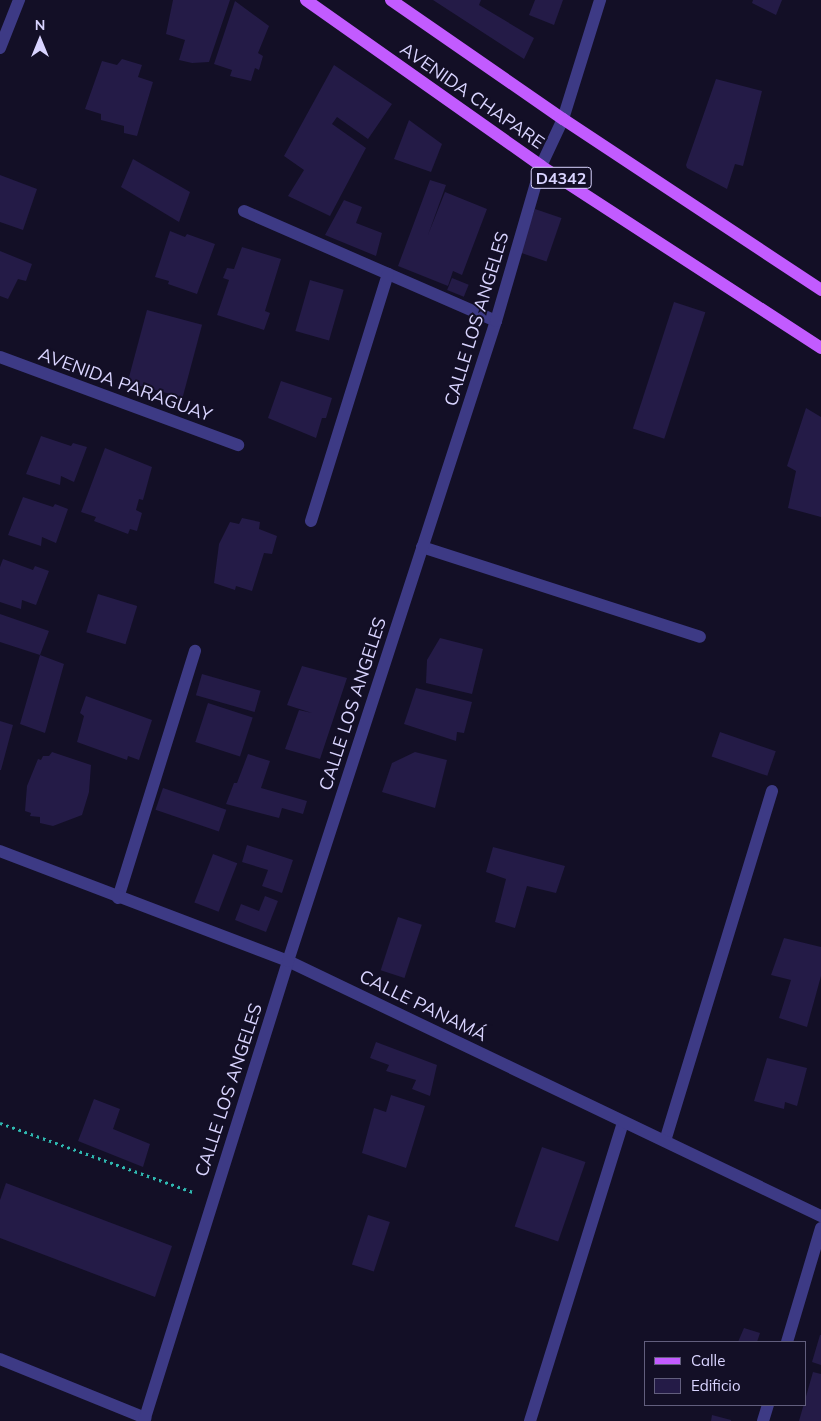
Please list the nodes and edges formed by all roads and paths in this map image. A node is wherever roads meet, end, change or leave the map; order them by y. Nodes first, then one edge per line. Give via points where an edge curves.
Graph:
1 (19, 0) edge
2 (306, 0) edge
3 (392, 0) edge
4 (600, 0) edge
5 (0, 48) edge
6 (563, 119) junction
7 (541, 166) junction
8 (244, 211) dead end
9 (388, 274) junction
10 (821, 290) edge
11 (496, 321) junction
12 (821, 348) edge
13 (0, 357) edge
14 (238, 446) dead end
15 (311, 521) dead end
16 (422, 547) junction
17 (700, 638) dead end
18 (195, 651) dead end
19 (772, 791) dead end
20 (0, 851) edge
21 (118, 898) junction
22 (288, 961) junction
23 (623, 1122) junction
24 (0, 1123) edge
25 (666, 1141) junction
26 (213, 1199) junction
27 (821, 1216) edge
28 (821, 1228) edge
29 (787, 1341) edge
30 (0, 1359) edge
31 (768, 1406) edge
32 (145, 1419) edge
33 (530, 1421) edge
34 (764, 1421) edge

1 - 5 street
2 - 7 main road, AVENIDA CHAPARE / D4342
3 - 6 main road, AVENIDA CHAPARE / D4342
4 - 6 street, CALLE LOS ANGELES
6 - 7 street, CALLE LOS ANGELES
6 - 10 main road, AVENIDA CHAPARE / D4342
7 - 11 street, CALLE LOS ANGELES
7 - 12 main road, AVENIDA CHAPARE / D4342
8 - 9 street
9 - 11 street
9 - 15 street
11 - 16 street, CALLE LOS ANGELES
13 - 14 street, AVENIDA PARAGUAY
16 - 17 street
16 - 22 street, CALLE LOS ANGELES
18 - 21 street
19 - 25 street
20 - 21 street, CALLE PANAMÁ
21 - 22 street, CALLE PANAMÁ
22 - 23 street, CALLE PANAMÁ
22 - 26 street, CALLE LOS ANGELES
23 - 25 street, CALLE PANAMÁ
23 - 33 street
24 - 26 path
25 - 27 street, CALLE PANAMÁ
26 - 32 street, CALLE LOS ANGELES
28 - 29 street
30 - 32 street
31 - 34 street

